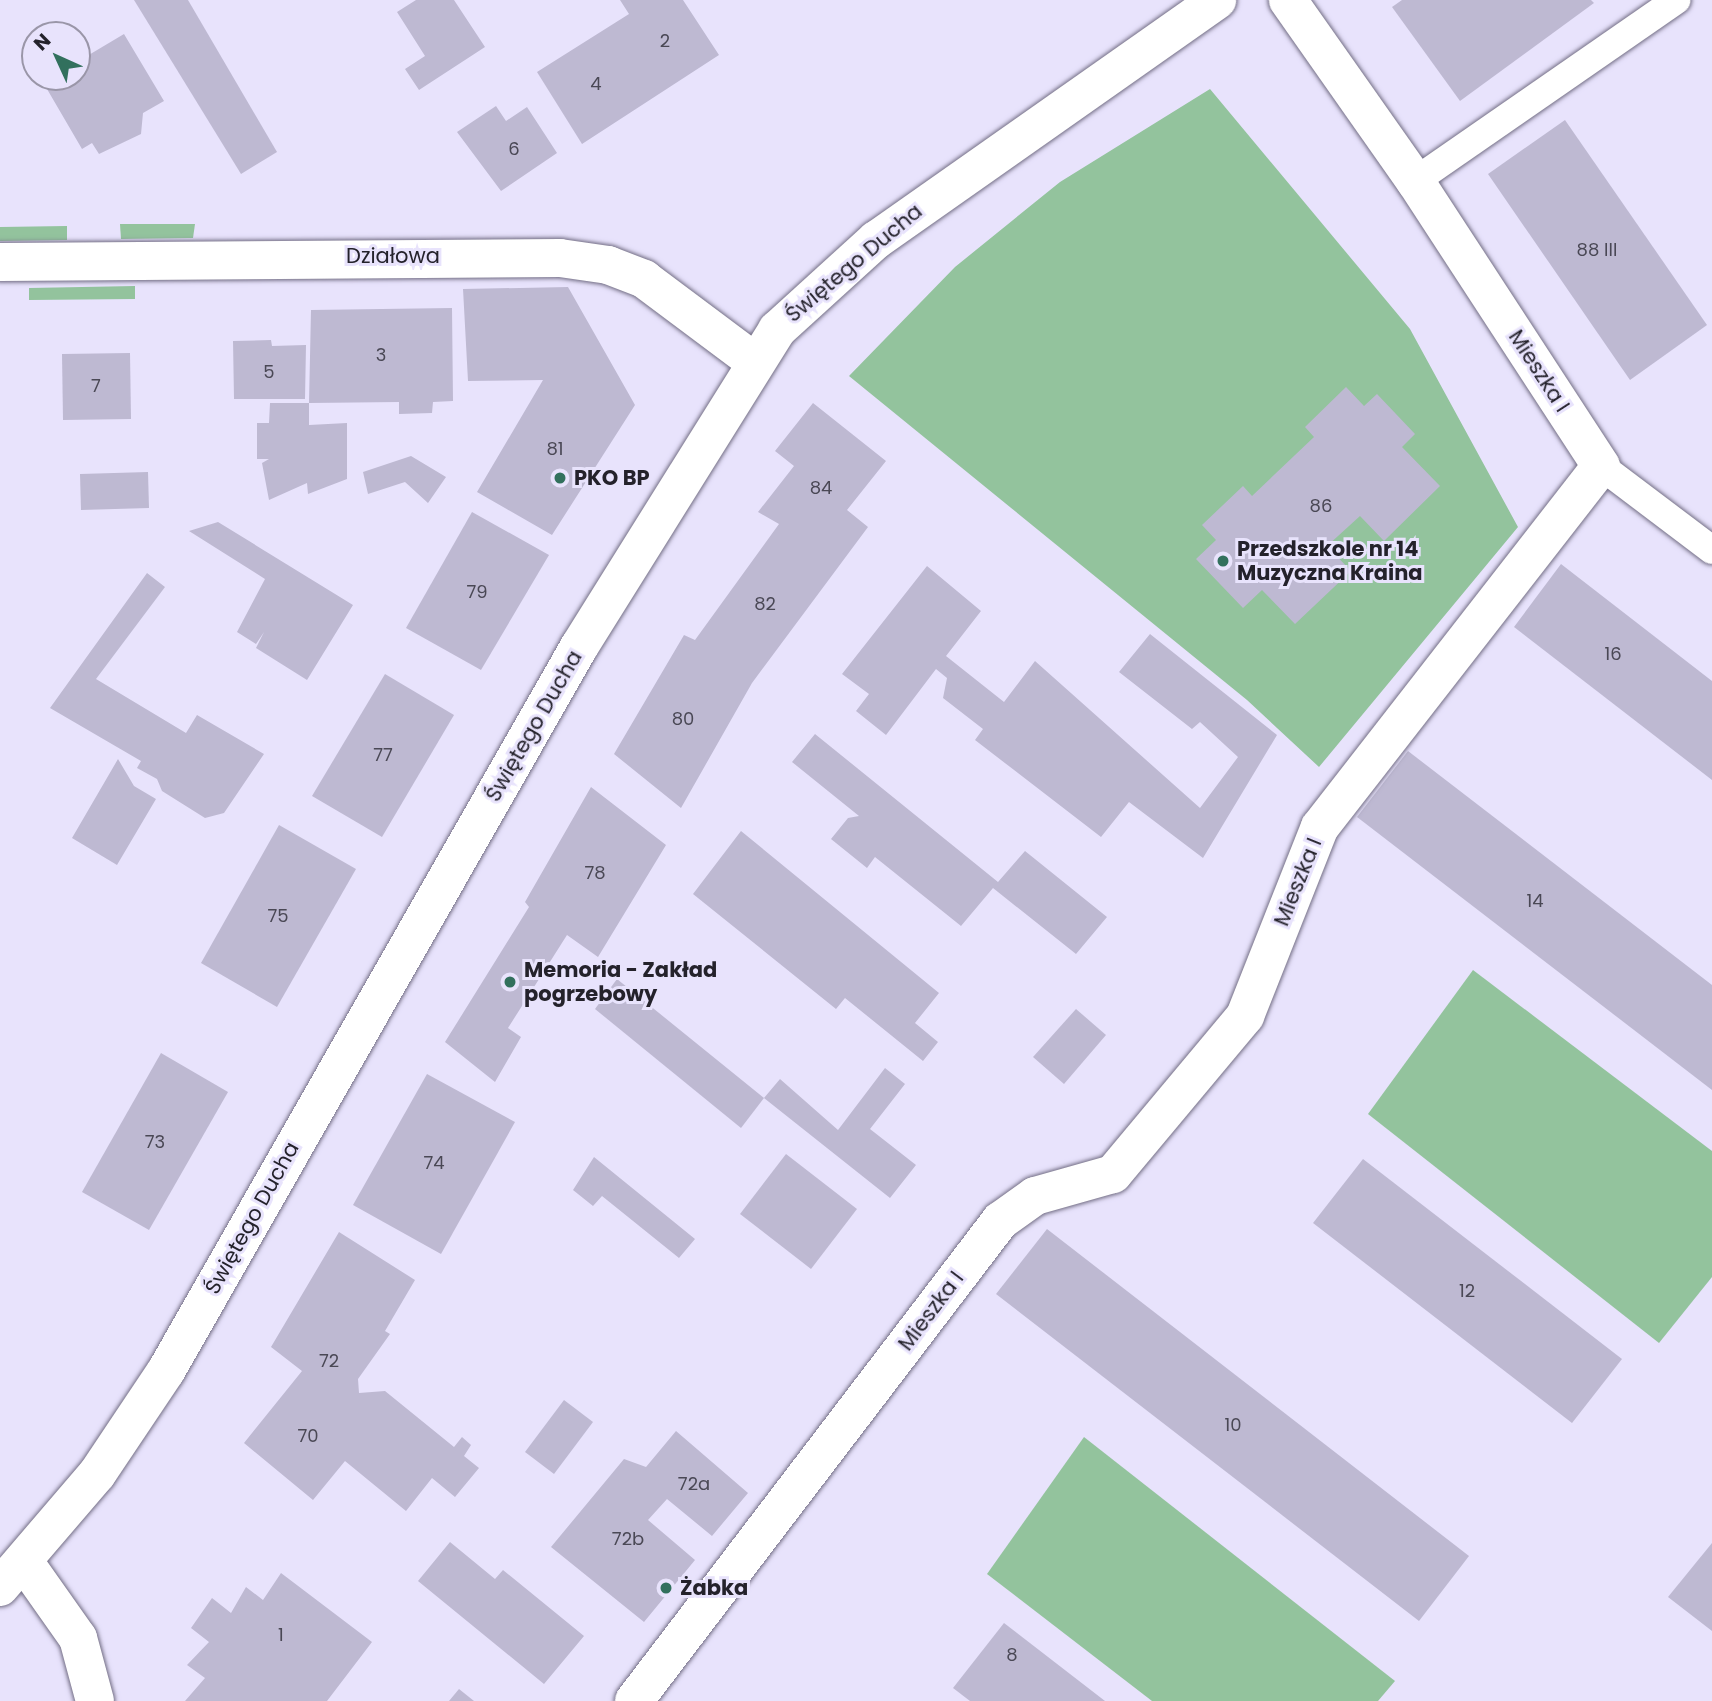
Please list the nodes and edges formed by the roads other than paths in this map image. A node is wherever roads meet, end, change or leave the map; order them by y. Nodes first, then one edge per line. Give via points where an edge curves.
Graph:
1 (1217, 0) edge
2 (1288, 0) edge
3 (1676, 0) edge
4 (1415, 181) junction
5 (0, 262) edge
6 (755, 362) junction
7 (1601, 466) junction
8 (1712, 550) edge
9 (12, 1575) edge
10 (95, 1701) edge
11 (634, 1701) edge

1 - 6 street, Świętego Ducha via 876,240 788,317
2 - 4 street, Mieszka I
3 - 4 lane
4 - 7 street, Mieszka I
5 - 6 street, Działowa via 560,258 608,265 644,279
6 - 9 street, Świętego Ducha via 579,647 166,1371 97,1474
7 - 8 lane
7 - 11 street, Mieszka I via 1320,827 1245,1016 1113,1174 1035,1196 1000,1221
9 - 10 street via 78,1638

